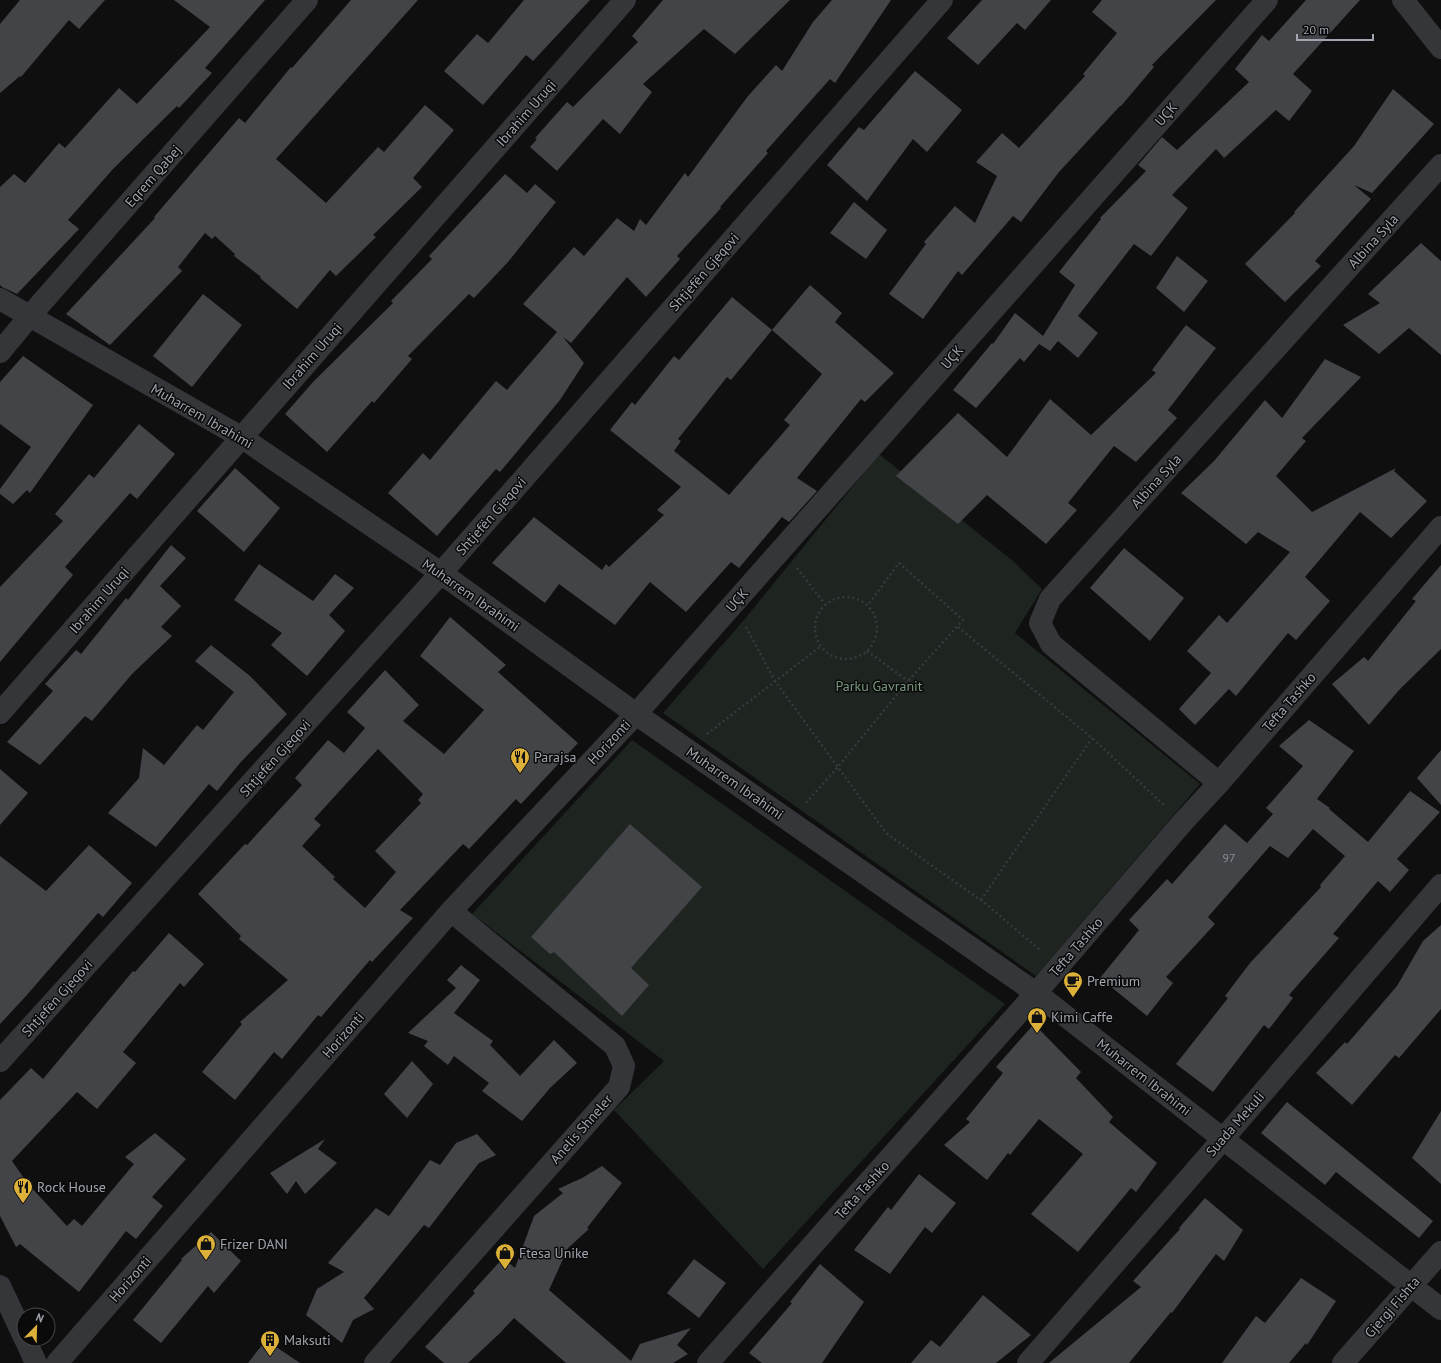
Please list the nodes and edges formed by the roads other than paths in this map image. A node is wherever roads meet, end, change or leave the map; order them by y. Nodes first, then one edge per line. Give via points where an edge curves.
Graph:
1 (307, 0) edge
2 (625, 0) edge
3 (942, 0) edge
4 (1267, 0) edge
5 (1402, 0) edge
6 (1441, 48) edge
7 (1441, 165) edge
8 (0, 299) edge
9 (30, 317) junction
10 (0, 352) edge
11 (241, 437) junction
12 (1441, 527) edge
13 (441, 573) junction
14 (0, 713) edge
15 (636, 714) junction
16 (1219, 783) junction
17 (1441, 885) edge
18 (451, 911) junction
19 (1036, 993) junction
20 (0, 1061) edge
21 (1223, 1139) junction
22 (1441, 1252) edge
23 (0, 1286) edge
24 (1411, 1286) junction
25 (1441, 1309) edge
26 (16, 1321) edge
27 (28, 1347) edge
28 (36, 1363) edge
29 (57, 1363) edge
30 (375, 1363) edge
31 (708, 1363) edge
32 (1028, 1363) edge
33 (1343, 1363) edge

1 - 9 street, Eqrem Qabej
2 - 11 street, Ibrahim Uruqi
3 - 13 street, Shtjefën Gjeqovi
4 - 15 street, UÇK
5 - 6 street
7 - 16 street, Albina Syla via 1050,599 1040,623 1052,644
8 - 9 street, Muharrem Ibrahimi
9 - 10 street, Eqrem Qabej
9 - 11 street, Muharrem Ibrahimi
11 - 13 street, Muharrem Ibrahimi
11 - 14 street, Ibrahim Uruqi
12 - 16 street, Tefta Tashko
13 - 15 street, Muharrem Ibrahimi
13 - 20 street, Shtjefën Gjeqovi
15 - 18 street, Horizonti
15 - 19 street, Muharrem Ibrahimi
16 - 19 street, Tefta Tashko
17 - 21 street, Suada Mekuli
18 - 29 street, Horizonti
18 - 30 street, Anelis Shneler via 615,1046 624,1066 619,1087
19 - 21 street, Muharrem Ibrahimi
19 - 31 street, Tefta Tashko
21 - 24 street, Muharrem Ibrahimi
21 - 32 street, Suada Mekuli
22 - 24 street, Gjergj Fishta
23 - 26 street
24 - 25 street, Muharrem Ibrahimi
24 - 33 street, Gjergj Fishta
27 - 28 street

